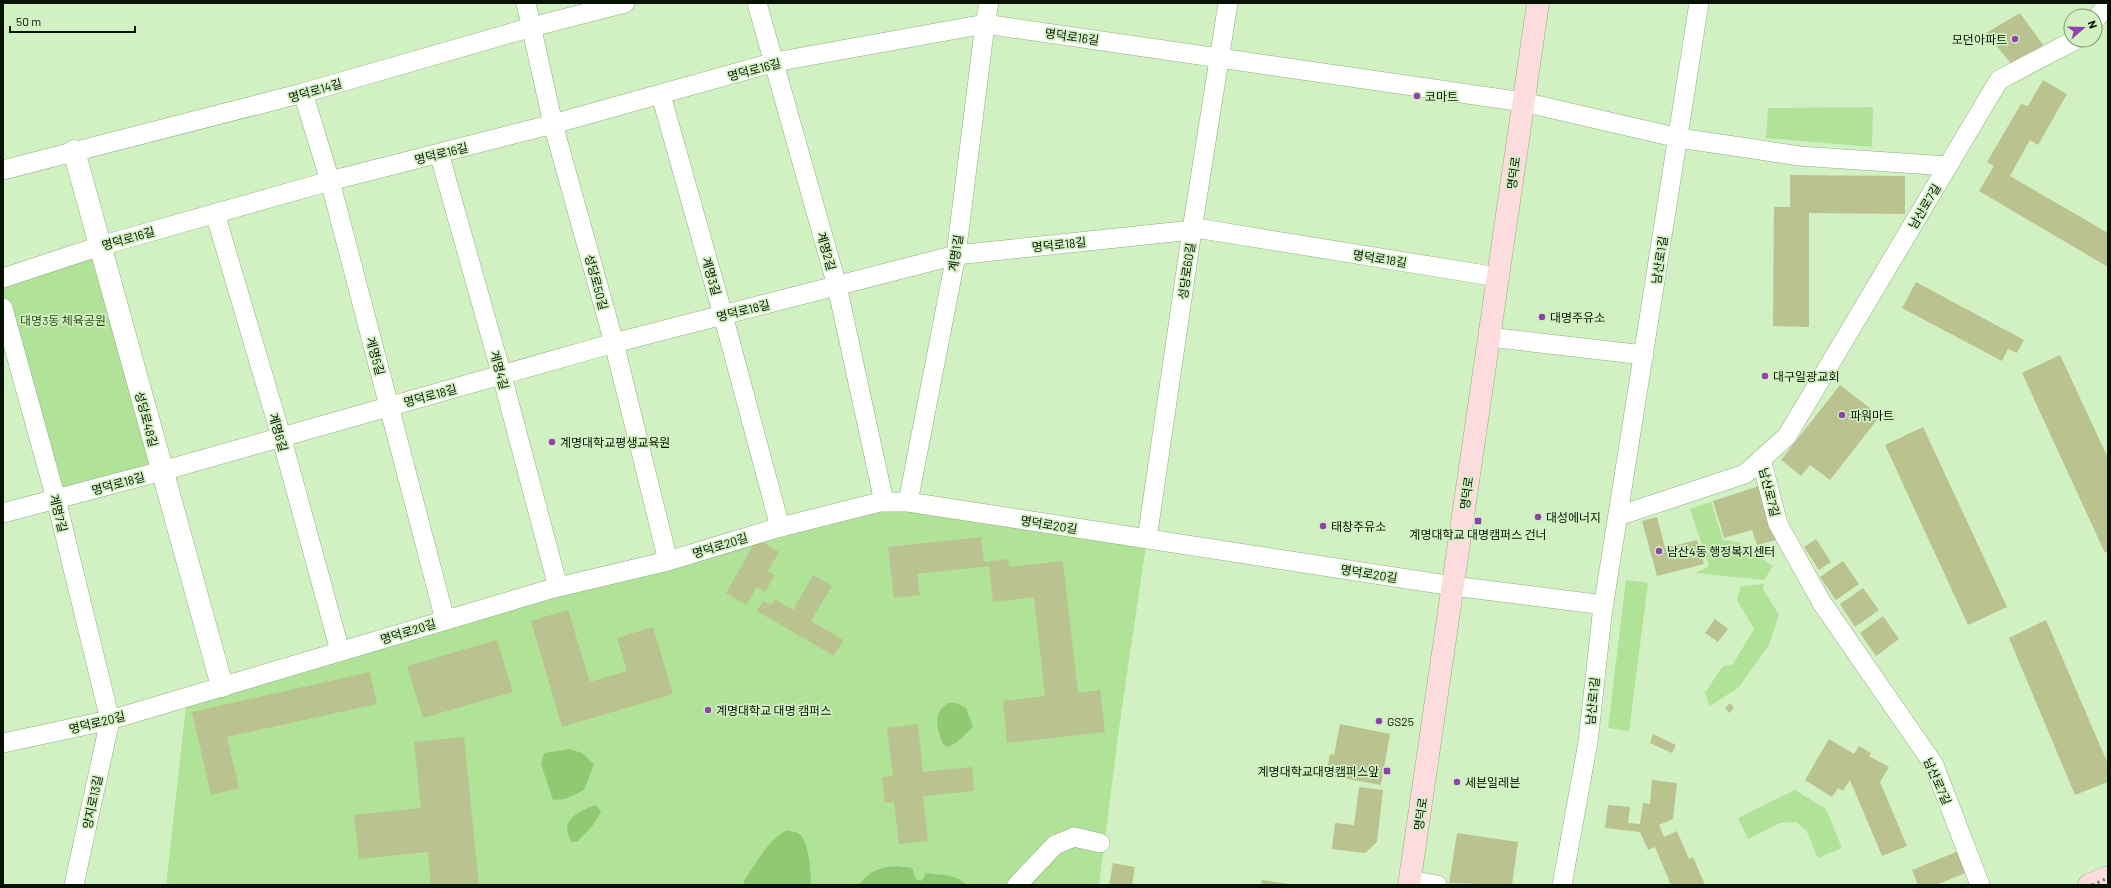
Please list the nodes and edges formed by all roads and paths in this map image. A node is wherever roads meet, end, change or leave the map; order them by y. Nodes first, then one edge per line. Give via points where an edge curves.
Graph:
1 (526, 3) edge
2 (625, 3) edge
3 (757, 3) edge
4 (989, 3) edge
5 (1228, 3) edge
6 (1538, 3) edge
7 (1699, 3) edge
8 (985, 24) junction
9 (532, 27) junction
10 (2063, 46) edge
11 (1219, 57) junction
12 (775, 62) junction
13 (303, 94) junction
14 (661, 95) junction
15 (1523, 102) junction
16 (553, 124) junction
17 (1679, 138) junction
18 (74, 151) junction
19 (439, 153) junction
20 (1948, 166) junction
21 (3, 170) edge
22 (330, 180) junction
23 (215, 213) junction
24 (1192, 230) junction
25 (100, 246) junction
26 (956, 255) junction
27 (1498, 277) junction
28 (3, 278) edge
29 (837, 286) junction
30 (3, 308) edge
31 (723, 315) junction
32 (1489, 336) junction
33 (614, 343) junction
34 (1644, 355) junction
35 (502, 376) junction
36 (389, 406) junction
37 (281, 436) junction
38 (1761, 459) junction
39 (162, 471) junction
40 (56, 499) junction
41 (884, 502) junction
42 (908, 502) junction
43 (3, 513) edge
44 (1618, 516) junction
45 (780, 527) junction
46 (1147, 539) junction
47 (668, 561) junction
48 (1453, 586) junction
49 (558, 587) junction
50 (1604, 605) junction
51 (446, 620) junction
52 (340, 651) junction
53 (222, 686) junction
54 (110, 720) junction
55 (3, 743) edge
56 (1100, 843) dead end
57 (2108, 877) edge
58 (1410, 882) edge
59 (74, 885) edge
60 (1017, 885) edge
61 (1437, 885) edge
62 (1562, 885) edge
63 (1980, 885) edge
64 (2089, 885) edge

1 - 9 street, 성당로50길
2 - 9 street, 명덕로14길
3 - 12 street, 계명2길
4 - 8 street, 계명1길
5 - 11 street, 성당로60길
6 - 15 main road, 명덕로
7 - 17 street, 남산로1길
8 - 11 street, 명덕로16길
8 - 12 street, 명덕로16길
8 - 26 street, 계명1길
9 - 13 street, 명덕로14길
9 - 16 street, 성당로50길
10 - 20 street, 남산로7길 via 1999,80
11 - 15 street, 명덕로16길
11 - 24 street, 성당로60길
12 - 14 street, 명덕로16길
12 - 29 street, 계명2길
13 - 18 street, 명덕로14길
13 - 22 street, 계명5길
14 - 16 street, 명덕로16길
14 - 31 street, 계명3길
15 - 17 street
15 - 27 main road, 명덕로
16 - 19 street, 명덕로16길
16 - 33 street, 성당로50길
17 - 20 street via 1799,156
17 - 34 street, 남산로1길
18 - 21 street, 명덕로14길
18 - 25 street, 성당로48길
19 - 22 street, 명덕로16길
19 - 35 street, 계명4길
20 - 38 street, 남산로7길 via 1787,436
22 - 23 street, 명덕로16길
22 - 36 street, 계명5길
23 - 25 street, 명덕로16길
23 - 37 street, 계명6길
24 - 26 street, 명덕로18길
24 - 27 street, 명덕로18길 via 1202,229
24 - 46 street, 성당로60길
25 - 28 street, 명덕로16길
25 - 39 street, 성당로48길
26 - 29 street, 명덕로18길
26 - 42 street, 계명1길
27 - 32 main road, 명덕로
29 - 31 street, 명덕로18길
29 - 41 street, 계명2길
30 - 40 street, 계명7길
31 - 33 street, 명덕로18길
31 - 45 street, 계명3길
32 - 34 street
32 - 48 main road, 명덕로
33 - 35 street, 명덕로18길
33 - 47 street, 성당로50길
34 - 44 street, 남산로1길
35 - 36 street, 명덕로18길
35 - 49 street, 계명4길
36 - 37 street, 명덕로18길
36 - 51 street, 계명5길
37 - 39 street, 명덕로18길
37 - 52 street, 계명6길
38 - 44 street via 1745,474
38 - 63 street, 남산로7길 via 1778,524 1822,603 1934,766
39 - 40 street, 명덕로18길
39 - 53 street, 성당로48길
40 - 43 street, 명덕로18길
40 - 54 street, 계명7길
41 - 42 street, 명덕로20길
41 - 45 street, 명덕로20길
42 - 46 street, 명덕로20길
44 - 50 street, 남산로1길
45 - 47 street, 명덕로20길
46 - 48 street, 명덕로20길
47 - 49 street, 명덕로20길
48 - 50 street, 명덕로20길
48 - 58 main road, 명덕로
49 - 51 street, 명덕로20길
50 - 62 street, 남산로1길 via 1588,742
51 - 52 street, 명덕로20길
52 - 53 street, 명덕로20길
53 - 54 street, 명덕로20길
54 - 55 street, 명덕로20길
54 - 59 street, 양지로13길
56 - 60 street via 1074,837 1055,845
57 - 64 main road
58 - 61 street

